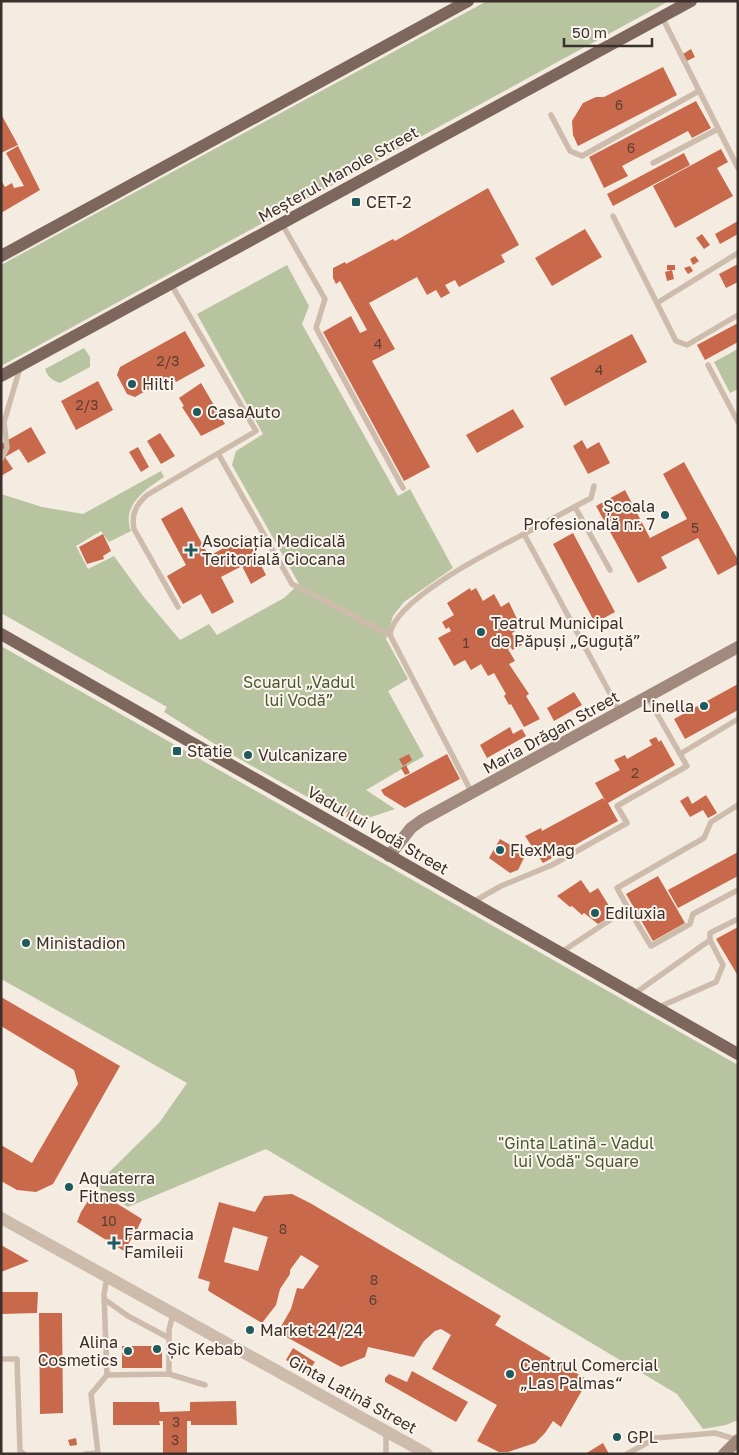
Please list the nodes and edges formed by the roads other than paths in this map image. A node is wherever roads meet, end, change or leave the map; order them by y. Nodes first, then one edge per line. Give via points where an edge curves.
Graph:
1 (468, 1) edge
2 (692, 1) edge
3 (662, 17) junction
4 (699, 91) junction
5 (551, 115) dead end
6 (718, 129) junction
7 (653, 163) dead end
8 (738, 168) edge
9 (613, 216) dead end
10 (282, 224) junction
11 (738, 253) edge
12 (1, 256) edge
13 (172, 284) junction
14 (657, 303) junction
15 (738, 315) edge
16 (708, 365) dead end
17 (21, 366) junction
18 (1, 376) edge
19 (738, 422) edge
20 (219, 455) junction
21 (1, 459) edge
22 (594, 486) dead end
23 (403, 488) dead end
24 (575, 507) junction
25 (524, 534) junction
26 (610, 570) dead end
27 (178, 607) dead end
28 (1, 634) edge
29 (390, 635) junction
30 (738, 647) edge
31 (648, 698) junction
32 (620, 712) junction
33 (738, 719) edge
34 (680, 754) junction
35 (472, 794) junction
36 (738, 805) edge
37 (389, 856) junction
38 (738, 890) edge
39 (471, 904) junction
40 (628, 908) junction
41 (738, 919) edge
42 (710, 940) junction
43 (560, 953) junction
44 (633, 994) junction
45 (657, 1008) junction
46 (735, 1049) edge
47 (1, 1218) edge
48 (108, 1276) junction
49 (104, 1300) junction
50 (173, 1313) junction
51 (169, 1338) junction
52 (1, 1358) edge
53 (169, 1374) junction
54 (107, 1375) junction
55 (205, 1385) dead end
56 (386, 1431) junction
57 (738, 1440) edge
58 (98, 1453) edge
59 (24, 1454) edge
60 (85, 1454) edge
61 (386, 1454) edge
62 (427, 1454) edge
63 (627, 1454) edge
64 (724, 1454) edge

1 - 12 main road
2 - 3 main road, Meșterul Manole Street
3 - 4 lane
3 - 10 main road, Meșterul Manole Street
4 - 5 lane via 582,156 570,151
4 - 6 lane
6 - 7 lane
6 - 8 lane
9 - 14 lane
10 - 13 main road, Meșterul Manole Street
10 - 23 lane via 325,299 316,328
11 - 14 lane
13 - 17 main road, Meșterul Manole Street
13 - 20 lane via 256,431
14 - 15 lane via 676,341 687,345
16 - 19 lane
17 - 18 main road, Meșterul Manole Street
17 - 21 lane via 4,422 7,448
20 - 27 lane via 148,495 138,503 132,520
20 - 29 lane via 292,584
22 - 24 lane via 590,498
24 - 25 lane
24 - 26 lane
25 - 29 lane via 414,600 395,620
25 - 32 lane
28 - 37 main road, Vadul lui Vodă Street
29 - 35 lane
30 - 31 main road, Maria Drăgan Street
31 - 32 main road, Maria Drăgan Street
31 - 34 lane
32 - 35 main road, Maria Drăgan Street
33 - 34 lane
34 - 39 lane via 688,766 617,806 626,823 552,865 501,886
35 - 37 main road, Maria Drăgan Street via 416,824
36 - 40 lane via 710,822 704,838 617,888
37 - 39 main road, Vadul lui Vodă Street
38 - 40 lane via 693,914 690,924 650,946
39 - 43 main road, Vadul lui Vodă Street
40 - 43 lane
41 - 42 lane via 710,933
42 - 44 lane
42 - 45 lane via 723,965 716,982
43 - 44 main road, Vadul lui Vodă Street
44 - 45 main road, Vadul lui Vodă Street
45 - 46 main road, Vadul lui Vodă Street
47 - 48 street, Ginta Latină Street
48 - 49 lane
48 - 50 street, Ginta Latină Street
49 - 51 lane
49 - 54 lane
50 - 51 lane
50 - 56 street, Ginta Latină Street
51 - 53 lane
52 - 59 lane via 17,1359 20,1451
53 - 54 lane
53 - 55 lane
54 - 58 lane via 91,1394
56 - 61 lane
56 - 62 street, Ginta Latină Street
57 - 63 lane via 715,1433 656,1438
57 - 64 main road
58 - 60 lane

